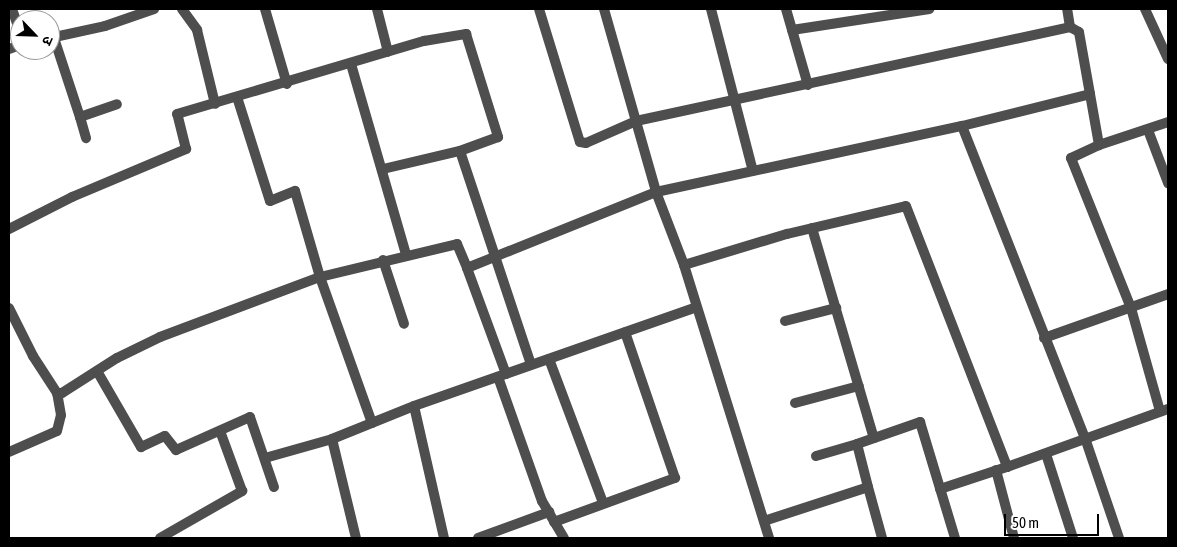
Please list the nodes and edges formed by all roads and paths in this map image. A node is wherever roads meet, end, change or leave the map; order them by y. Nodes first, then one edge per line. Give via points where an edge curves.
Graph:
1 (154, 9) edge
2 (182, 9) edge
3 (265, 9) edge
4 (378, 9) edge
5 (539, 9) edge
6 (604, 9) edge
7 (711, 9) edge
8 (786, 9) edge
9 (929, 9) edge
10 (1067, 9) edge
11 (1145, 9) edge
12 (1070, 27) junction
13 (792, 30) junction
14 (60, 36) edge
15 (388, 52) junction
16 (60, 60) edge
17 (1168, 60) edge
18 (351, 64) junction
19 (287, 84) junction
20 (808, 85) junction
21 (1090, 94) junction
22 (237, 98) junction
23 (737, 100) junction
24 (117, 104) dead end
25 (215, 104) junction
26 (80, 117) junction
27 (636, 121) junction
28 (1168, 122) edge
29 (962, 126) junction
30 (1148, 130) junction
31 (86, 138) dead end
32 (1100, 144) junction
33 (460, 152) junction
34 (383, 169) junction
35 (754, 170) junction
36 (1168, 183) edge
37 (656, 192) junction
38 (812, 228) junction
39 (9, 229) edge
40 (406, 254) junction
41 (495, 259) junction
42 (383, 260) junction
43 (684, 265) junction
44 (467, 268) junction
45 (320, 277) junction
46 (1168, 294) edge
47 (696, 307) junction
48 (9, 308) edge
49 (836, 308) junction
50 (1131, 308) junction
51 (785, 321) dead end
52 (404, 324) dead end
53 (625, 332) junction
54 (1044, 338) junction
55 (549, 359) junction
56 (531, 365) junction
57 (96, 371) junction
58 (502, 375) junction
59 (858, 386) junction
60 (57, 393) junction
61 (796, 402) dead end
62 (414, 406) junction
63 (1164, 410) edge
64 (372, 423) junction
65 (220, 431) junction
66 (874, 438) junction
67 (332, 439) junction
68 (1086, 441) junction
69 (857, 444) junction
70 (9, 452) edge
71 (1046, 454) junction
72 (816, 456) dead end
73 (265, 458) junction
74 (1007, 467) junction
75 (996, 470) junction
76 (274, 487) dead end
77 (868, 487) junction
78 (940, 489) junction
79 (603, 503) junction
80 (548, 512) junction
81 (764, 521) junction
82 (554, 522) junction
83 (160, 538) edge
84 (356, 538) edge
85 (444, 538) edge
86 (478, 538) edge
87 (564, 538) edge
88 (769, 538) edge
89 (882, 538) edge
90 (955, 538) edge
91 (1014, 538) edge
92 (1073, 538) edge
93 (1119, 538) edge

1 - 14 street via 105,26
2 - 25 street via 197,30
3 - 19 street
4 - 15 street
5 - 27 street via 580,142 586,143
6 - 27 street
7 - 23 street
8 - 13 street
9 - 13 street
10 - 12 street
11 - 17 street
12 - 20 street
12 - 21 street via 1079,32
13 - 20 street
15 - 18 street
15 - 33 street via 424,41 466,34 498,137
16 - 26 street
18 - 19 street
18 - 34 street
19 - 22 street
20 - 23 street
21 - 29 street
21 - 32 street
22 - 25 street
22 - 45 street via 270,201 295,191
23 - 27 street
23 - 35 street
24 - 26 street
25 - 39 street via 176,114 186,149 72,197
26 - 31 street
27 - 37 street
28 - 30 street
29 - 35 street
29 - 54 street
30 - 32 street
30 - 36 street
32 - 50 street via 1071,158
33 - 34 street
33 - 41 street
34 - 40 street
35 - 37 street
37 - 41 street
37 - 43 street
38 - 43 street
38 - 49 street
38 - 74 street via 906,206
40 - 42 street
40 - 44 street via 457,244
41 - 44 street
41 - 56 street
42 - 45 street
42 - 52 street
43 - 47 street
44 - 58 street
45 - 57 street via 160,337
45 - 64 street
46 - 50 street
47 - 53 street
47 - 81 street
48 - 60 street
49 - 51 street
49 - 59 street
50 - 54 street
50 - 63 street
53 - 55 street
53 - 79 street via 674,478
54 - 68 street
55 - 56 street
55 - 79 street
56 - 58 street
57 - 60 street
57 - 65 street via 141,447 165,436 176,450
58 - 62 street
58 - 80 street
59 - 61 street
59 - 66 street
60 - 70 street via 61,415 58,431
62 - 64 street
62 - 85 street
63 - 68 street
64 - 67 street
65 - 73 street via 250,417
65 - 83 street via 242,491
66 - 69 street
66 - 78 street via 920,422
67 - 73 street
67 - 84 street
68 - 71 street
68 - 93 street
69 - 72 street
69 - 77 street
71 - 74 street
71 - 92 street
73 - 76 street
74 - 75 street
75 - 78 street
75 - 91 street
77 - 81 street
77 - 89 street
78 - 90 street
79 - 82 street
80 - 82 street
80 - 86 street
81 - 88 street
82 - 87 street

